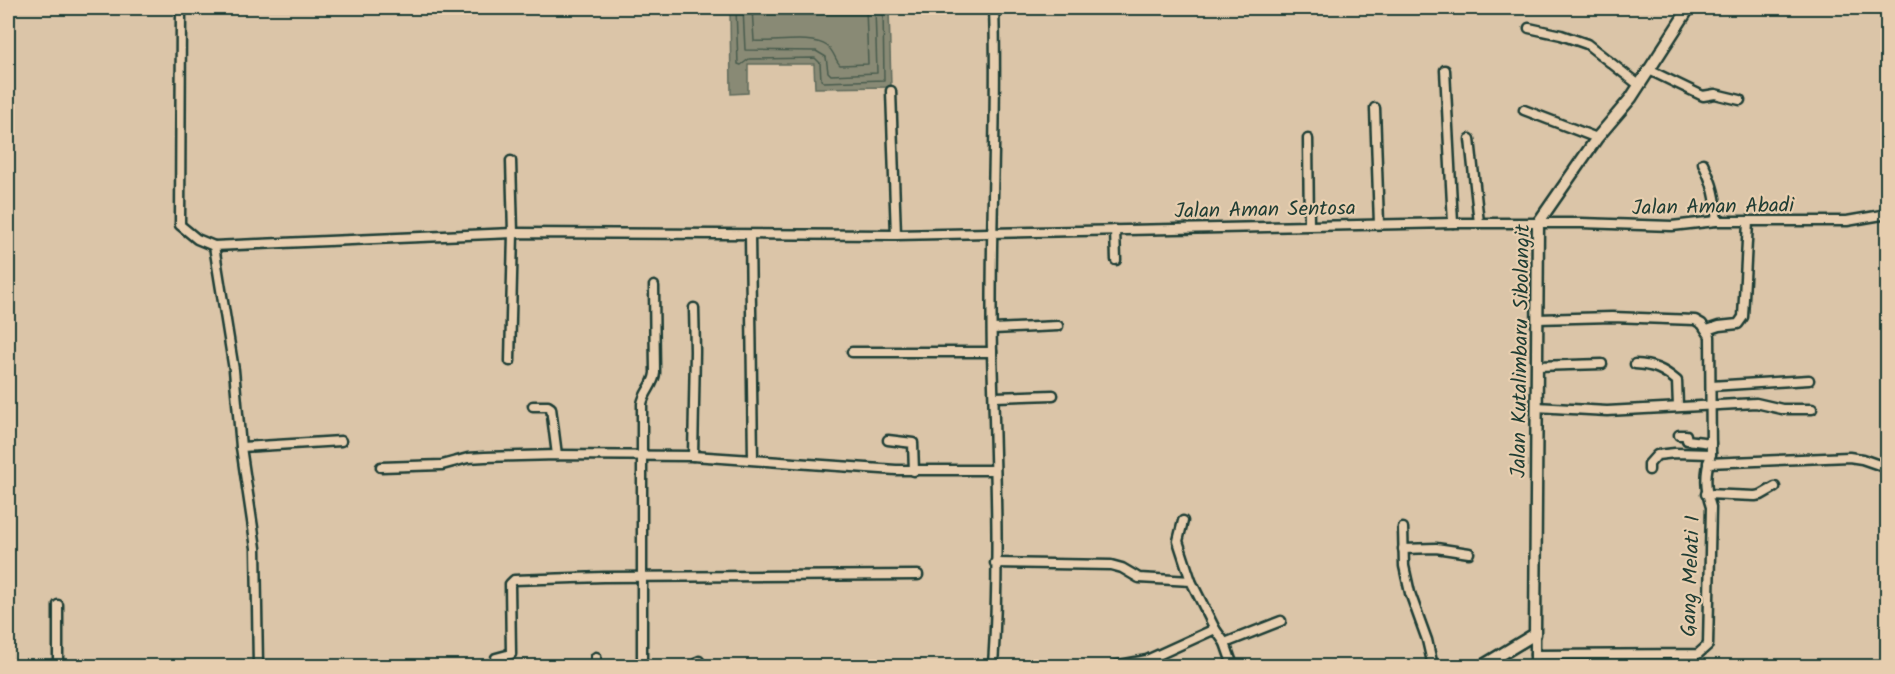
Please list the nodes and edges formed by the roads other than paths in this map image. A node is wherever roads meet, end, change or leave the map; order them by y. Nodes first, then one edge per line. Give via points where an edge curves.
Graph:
1 (181, 8) edge
2 (994, 8) edge
3 (1689, 8) edge
4 (1529, 28) dead end
5 (1445, 70) dead end
6 (1649, 70) junction
7 (1639, 85) junction
8 (891, 91) dead end
9 (1740, 100) dead end
10 (1375, 108) dead end
11 (1524, 110) dead end
12 (1597, 138) junction
13 (1308, 139) dead end
14 (1470, 139) dead end
15 (511, 161) dead end
16 (1703, 164) dead end
17 (1887, 214) edge
18 (1716, 221) junction
19 (1748, 222) junction
20 (1453, 223) junction
21 (1479, 223) junction
22 (1538, 223) junction
23 (1379, 224) junction
24 (1309, 226) junction
25 (1115, 230) junction
26 (993, 232) junction
27 (513, 233) junction
28 (750, 235) junction
29 (896, 235) junction
30 (214, 246) junction
31 (1116, 260) dead end
32 (654, 286) dead end
33 (694, 308) dead end
34 (1537, 319) junction
35 (1058, 326) dead end
36 (993, 329) junction
37 (1707, 330) junction
38 (852, 352) dead end
39 (992, 352) junction
40 (510, 361) dead end
41 (1602, 364) dead end
42 (1635, 364) dead end
43 (1537, 366) junction
44 (1809, 380) dead end
45 (1711, 386) junction
46 (1053, 395) dead end
47 (994, 397) junction
48 (1711, 405) junction
49 (533, 406) dead end
50 (1678, 406) junction
51 (1536, 407) junction
52 (1812, 409) dead end
53 (1679, 435) dead end
54 (888, 440) dead end
55 (341, 441) dead end
56 (1711, 443) junction
57 (241, 447) junction
58 (557, 455) junction
59 (641, 456) junction
60 (693, 456) junction
61 (1709, 458) junction
62 (753, 459) junction
63 (381, 467) dead end
64 (1887, 468) edge
65 (994, 470) junction
66 (1649, 470) dead end
67 (914, 471) junction
68 (1775, 487) dead end
69 (1706, 494) junction
70 (1183, 521) dead end
71 (1402, 528) dead end
72 (1403, 549) junction
73 (1469, 553) dead end
74 (995, 563) junction
75 (918, 575) dead end
76 (642, 578) junction
77 (1191, 581) junction
78 (58, 605) dead end
79 (1281, 621) dead end
80 (1215, 629) junction
81 (1535, 634) junction
82 (1225, 643) junction
83 (1535, 655) junction
84 (58, 666) edge
85 (258, 666) edge
86 (496, 666) edge
87 (642, 666) edge
88 (993, 666) edge
89 (1114, 666) edge
90 (1233, 666) edge
91 (1433, 666) edge
92 (1482, 666) edge
93 (1535, 666) edge

1 - 30 street via 180,225
2 - 26 street
3 - 6 street, Jalan Kutalimbaru Sibolangit
4 - 7 street via 1587,45
5 - 20 street
6 - 7 street, Jalan Kutalimbaru Sibolangit
6 - 9 street via 1703,96 1715,94
7 - 12 street, Jalan Kutalimbaru Sibolangit
8 - 29 street
10 - 23 street
11 - 12 street
12 - 22 street, Jalan Kutalimbaru Sibolangit
13 - 24 street
14 - 21 street
15 - 27 street
16 - 18 street via 1714,190
17 - 19 street, Jalan Aman Abadi via 1846,221
18 - 19 street, Jalan Aman Abadi
18 - 22 street, Jalan Aman Abadi via 1672,226
19 - 37 street via 1743,317 1738,324
20 - 21 street, Jalan Aman Sentosa
20 - 23 street, Jalan Aman Sentosa
21 - 22 street, Jalan Aman Sentosa
22 - 34 street, Jalan Kutalimbaru Sibolangit
23 - 24 street, Jalan Aman Sentosa
24 - 25 street, Jalan Aman Sentosa
25 - 26 street, Jalan Aman Sentosa
25 - 31 street
26 - 29 street, Jalan Aman Sentosa
26 - 36 street
27 - 28 street, Jalan Aman Sentosa
27 - 30 street, Jalan Aman Sentosa
27 - 40 street
28 - 29 street, Jalan Aman Sentosa
28 - 62 street
30 - 57 street via 234,370
32 - 59 street via 656,373 643,399
33 - 60 street
34 - 37 street via 1686,319 1695,320
34 - 43 street, Jalan Kutalimbaru Sibolangit
35 - 36 street
36 - 39 street
37 - 45 street, Gang Melati I
38 - 39 street
39 - 47 street
41 - 43 street
42 - 50 street via 1658,367 1677,381
43 - 51 street, Jalan Kutalimbaru Sibolangit
44 - 45 street
45 - 48 street, Gang Melati I
46 - 47 street
47 - 65 street
48 - 50 street
48 - 52 street via 1756,403 1782,409
48 - 56 street, Gang Melati I
49 - 58 street via 551,408
50 - 51 street via 1607,411
51 - 81 street, Jalan Kutalimbaru Sibolangit
53 - 56 street
54 - 67 street via 913,443
55 - 57 street
56 - 61 street, Gang Melati I
57 - 85 street via 256,548
58 - 59 street
58 - 63 street via 468,458 442,465
59 - 60 street
59 - 76 street
60 - 62 street
61 - 64 street via 1849,457
61 - 66 street via 1675,453 1657,455
61 - 69 street, Gang Melati I
62 - 67 street
65 - 67 street
65 - 74 street
68 - 69 street via 1755,496
69 - 83 street, Gang Melati I via 1711,507 1708,645 1704,650 1698,654
70 - 77 street via 1178,541
71 - 72 street
72 - 73 street via 1437,548
72 - 91 street via 1410,593
74 - 77 street via 1111,565 1139,578
74 - 88 street
75 - 76 street
76 - 86 street via 514,580 510,584 511,654 496,658
76 - 87 street
77 - 80 street
78 - 84 street
79 - 82 street
80 - 82 street
80 - 89 street via 1147,660
81 - 83 street
81 - 92 street
82 - 90 street
83 - 93 street

